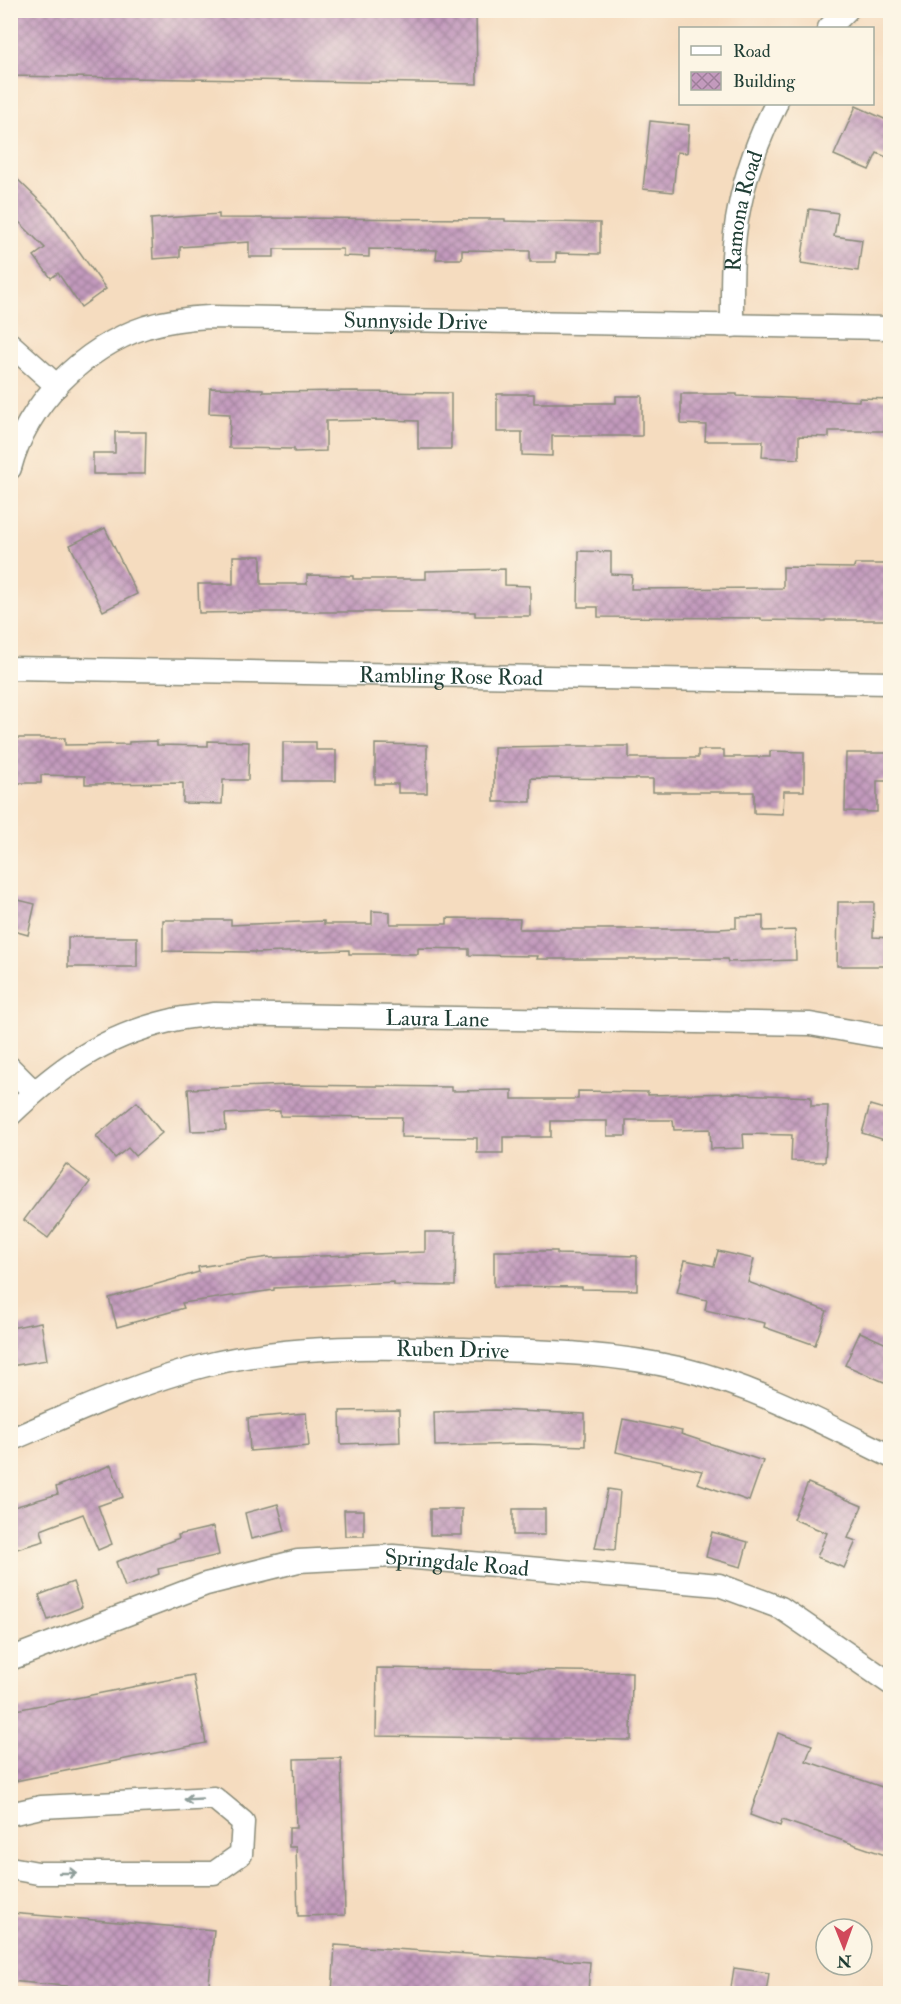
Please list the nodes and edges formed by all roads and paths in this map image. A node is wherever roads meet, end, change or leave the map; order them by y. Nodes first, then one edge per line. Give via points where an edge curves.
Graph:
1 (847, 10) edge
2 (830, 27) edge
3 (776, 105) edge
4 (732, 326) junction
5 (891, 328) edge
6 (10, 344) edge
7 (57, 386) junction
8 (10, 468) edge
9 (10, 668) edge
10 (891, 683) edge
11 (891, 1038) edge
12 (10, 1068) edge
13 (34, 1092) junction
14 (10, 1115) edge
15 (10, 1440) edge
16 (891, 1456) edge
17 (10, 1659) edge
18 (891, 1683) edge
19 (10, 1814) edge
20 (10, 1868) edge

1 - 2 street
3 - 4 street, Ramona Road via 751,162 739,209
4 - 5 street, Sunnyside Drive
4 - 7 street, Sunnyside Drive via 186,319 146,327 114,341 96,351
6 - 7 street
7 - 8 street, Sunnyside Drive via 22,435
9 - 10 street, Rambling Rose Road
11 - 13 street, Laura Lane via 810,1024 215,1014 171,1020 116,1039 73,1061
12 - 13 street
13 - 14 street, Laura Lane
15 - 16 street, Ruben Drive via 148,1382 204,1365 319,1348 413,1348 572,1352 684,1370 784,1404
17 - 18 street, Springdale Road via 206,1584 298,1561 393,1556 719,1585 781,1608
20 -> 19 street via 38,1874 214,1873 241,1854 243,1822 214,1798 41,1807

